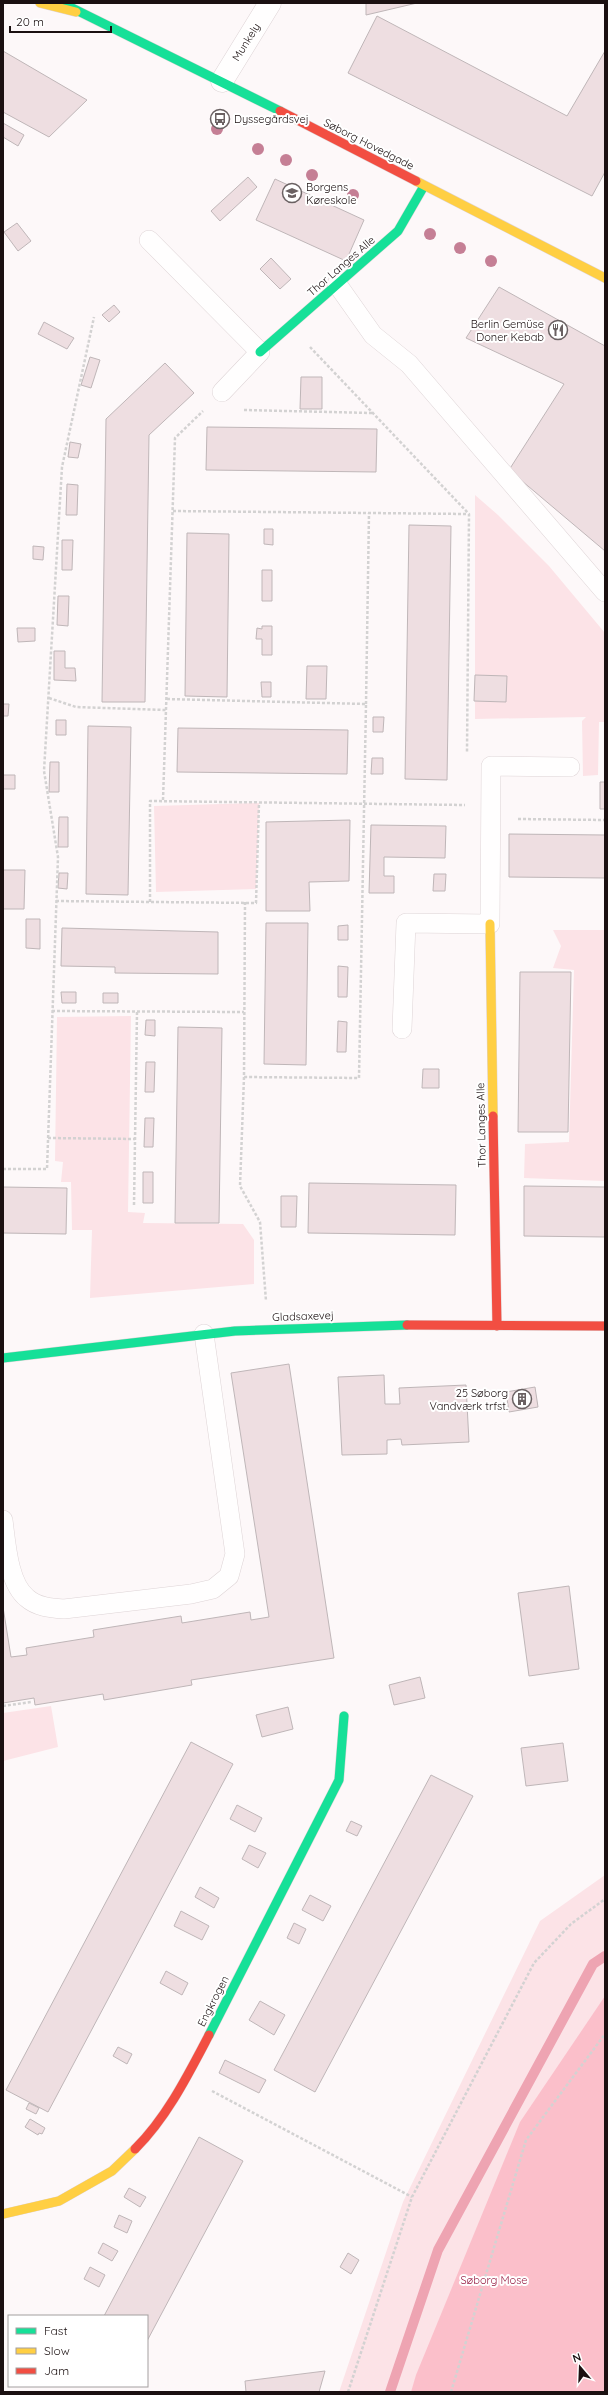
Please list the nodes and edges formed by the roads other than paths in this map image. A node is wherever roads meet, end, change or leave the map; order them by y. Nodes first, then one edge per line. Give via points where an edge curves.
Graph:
1 (40, 3) edge
2 (62, 3) edge
3 (270, 3) edge
4 (77, 12) junction
5 (222, 81) junction
6 (424, 186) junction
7 (149, 240) dead end
8 (605, 278) edge
9 (337, 284) junction
10 (260, 352) junction
11 (222, 392) road end
12 (605, 592) edge
13 (570, 767) dead end
14 (490, 924) junction
15 (402, 1029) dead end
16 (497, 1326) junction
17 (605, 1326) edge
18 (204, 1334) junction
19 (3, 1358) edge
20 (3, 1520) edge
21 (344, 1716) dead end
22 (3, 2214) edge

1 - 4 street, Søborg Hovedgade
2 - 4 street, Søborg Hovedgade
3 - 5 street, Munkely
4 - 5 street, Søborg Hovedgade
5 - 6 street, Søborg Hovedgade
6 - 8 street, Søborg Hovedgade
6 - 9 street, Thor Langes Alle via 398,231
7 - 10 lane
9 - 10 street, Thor Langes Alle
9 - 12 lane via 373,336 408,364
10 - 11 lane
13 - 14 lane via 491,766
14 - 15 lane via 406,923
14 - 16 street, Thor Langes Alle
16 - 17 street, Gladsaxevej
16 - 18 street, Gladsaxevej via 374,1325
18 - 19 street, Gladsaxevej
18 - 20 lane via 235,1554 229,1576 213,1588 191,1594 64,1609 45,1608 26,1598 16,1582 9,1561
21 - 22 street, Engkrogen via 339,1780 187,2078 149,2135 112,2171 59,2201

